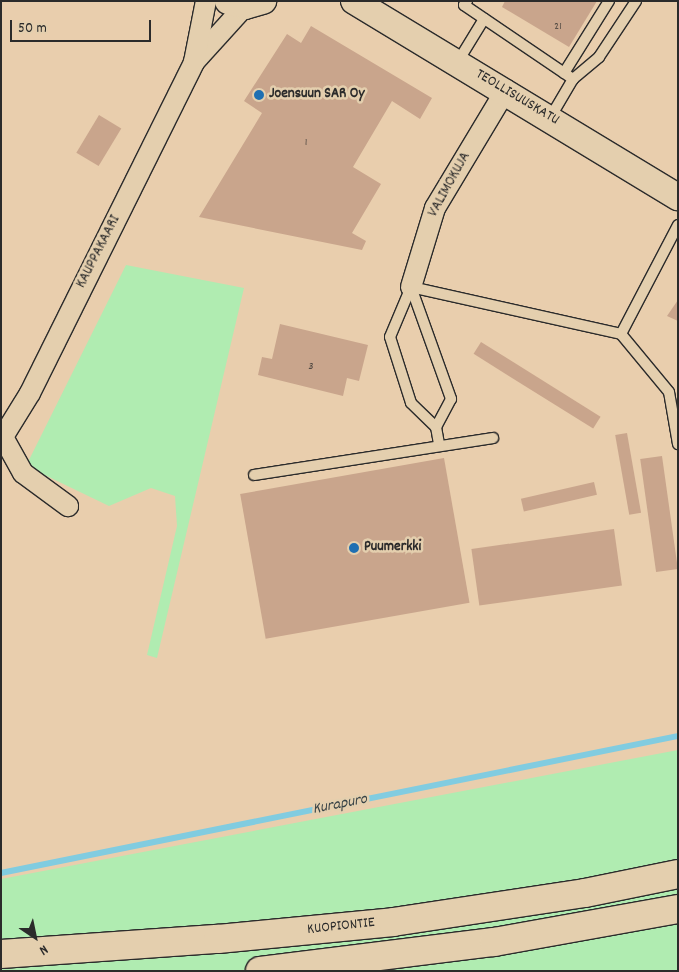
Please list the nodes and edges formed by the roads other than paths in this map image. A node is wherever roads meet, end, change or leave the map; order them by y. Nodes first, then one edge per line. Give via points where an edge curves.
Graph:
1 (206, 1) edge
2 (354, 1) edge
3 (467, 1) edge
4 (609, 1) edge
5 (636, 1) edge
6 (246, 3) edge
7 (484, 19) junction
8 (194, 62) junction
9 (457, 63) junction
10 (569, 76) junction
11 (506, 90) junction
12 (550, 118) junction
13 (678, 197) edge
14 (678, 225) edge
15 (411, 287) junction
16 (621, 334) junction
17 (436, 427) junction
18 (2, 438) edge
19 (493, 438) dead end
20 (439, 444) junction
21 (678, 444) edge
22 (254, 475) dead end
23 (68, 506) dead end
24 (678, 874) edge
25 (678, 908) edge
26 (1, 954) edge
27 (260, 971) edge

1 - 8 street, KAUPPAKAARI
2 - 9 street, TEOLLISUUSKATU
3 - 7 lane via 464,5
4 - 10 lane
5 - 10 lane via 599,57
6 - 8 street, KAUPPAKAARI
7 - 9 lane
7 - 10 lane
8 - 18 street, KAUPPAKAARI via 30,393
9 - 11 street, TEOLLISUUSKATU
10 - 12 lane
11 - 12 street, TEOLLISUUSKATU
11 - 15 street, VALIMOKUJA via 435,208
12 - 13 street, TEOLLISUUSKATU
14 - 16 lane
15 - 16 lane
15 - 17 lane via 451,399
15 - 17 lane via 390,336 411,403
16 - 21 lane via 669,392
17 - 20 lane
18 - 23 street via 23,473
19 - 20 lane
20 - 22 lane
24 - 26 highway, KUOPIONTIE via 585,893 393,922 218,939
25 - 27 highway via 494,942

